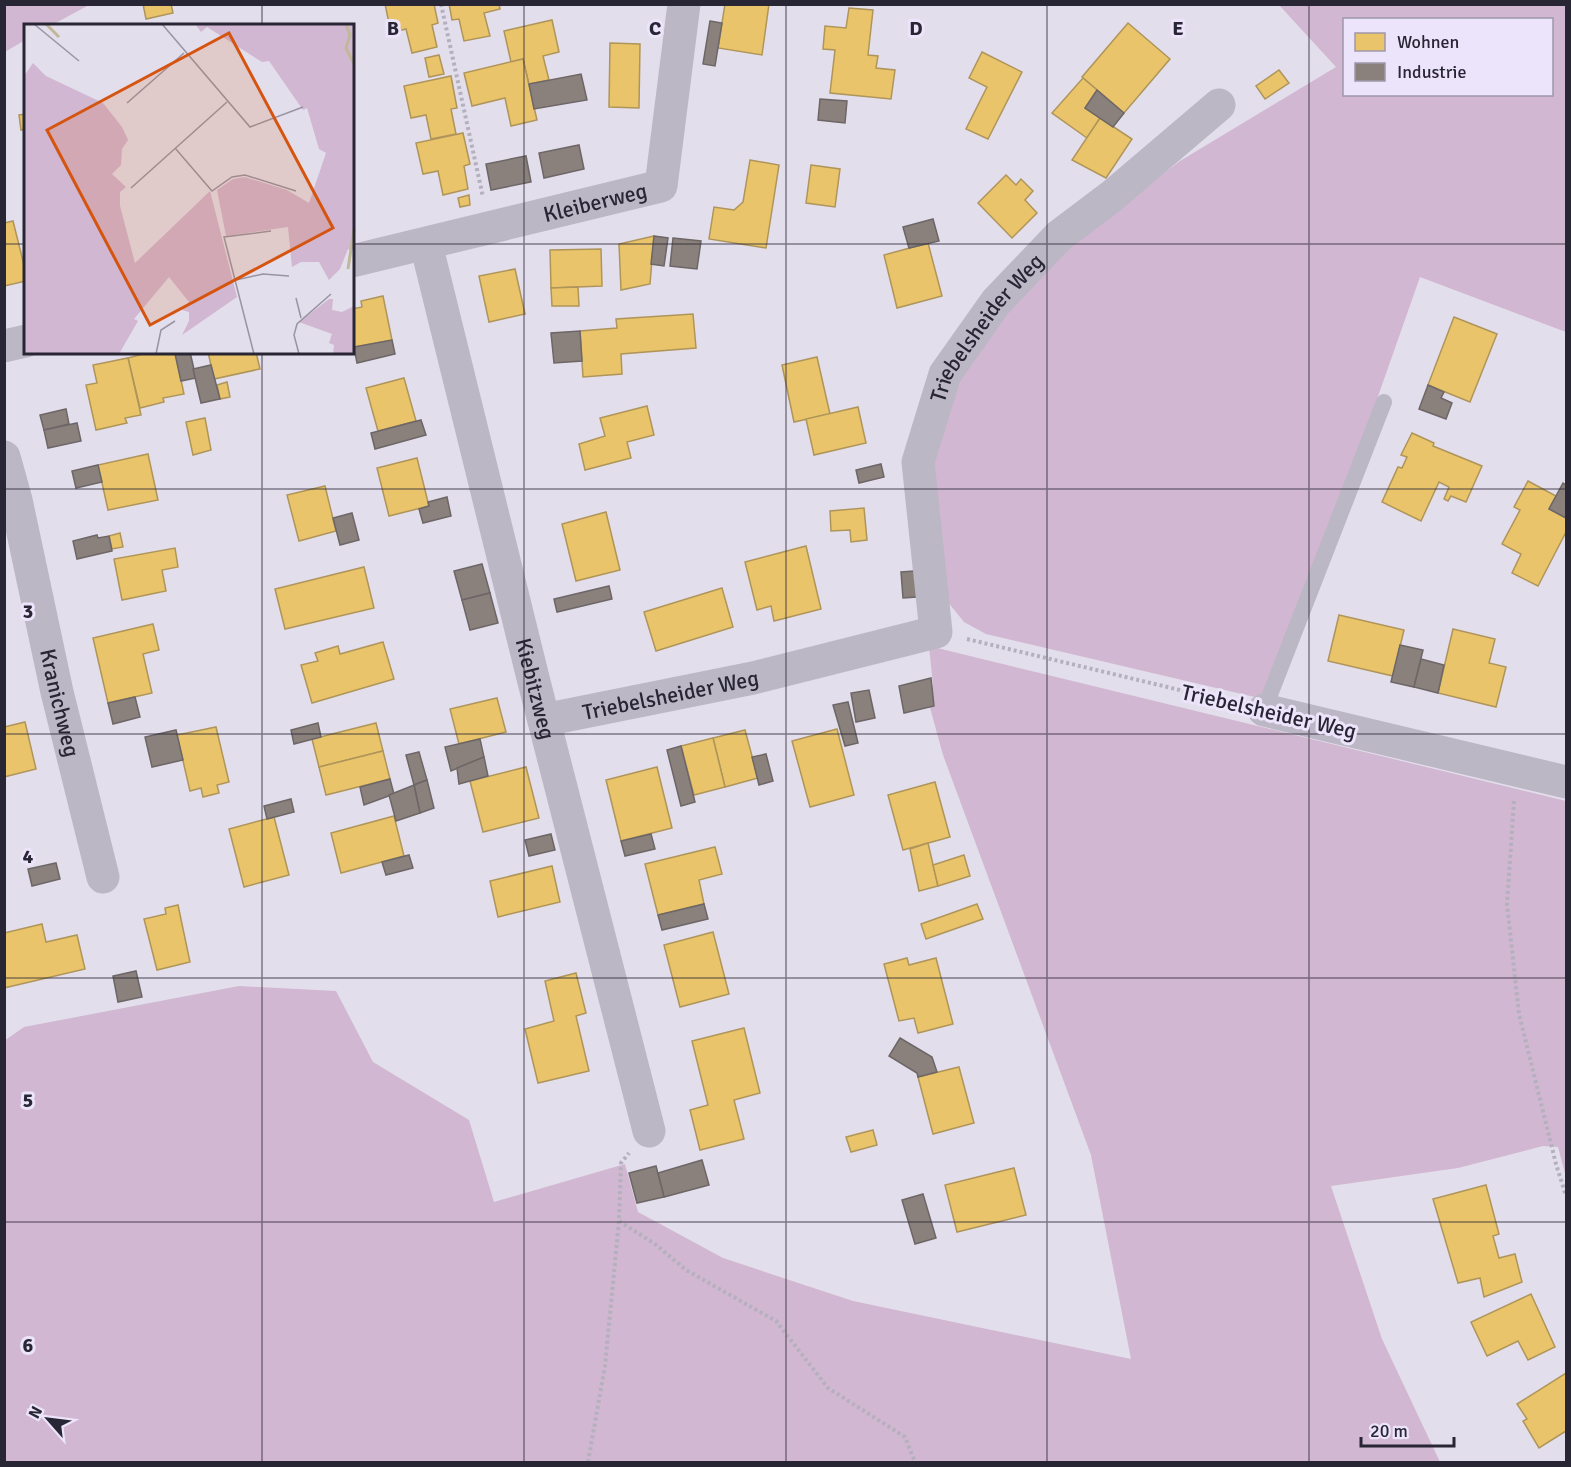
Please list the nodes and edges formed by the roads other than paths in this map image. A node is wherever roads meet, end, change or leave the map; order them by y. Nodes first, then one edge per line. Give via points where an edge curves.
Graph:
1 (684, 4) edge
2 (1219, 105) dead end
3 (426, 243) junction
4 (354, 261) edge
5 (24, 341) edge
6 (4, 346) edge
7 (1384, 402) dead end
8 (4, 457) edge
9 (1264, 710) joint
10 (544, 720) junction
11 (1566, 782) edge
12 (103, 877) dead end
13 (648, 1131) road end

1 - 3 street, Kleiberweg via 661,186
2 - 10 street, Triebelsheider Weg via 1059,236 996,302 945,374 918,462 936,632 753,678
3 - 4 street, Kleiberweg
3 - 10 street, Kiebitzweg
5 - 6 street
7 - 9 lane
8 - 12 street, Kranichweg
9 - 11 street, Triebelsheider Weg
10 - 13 street, Kiebitzweg

